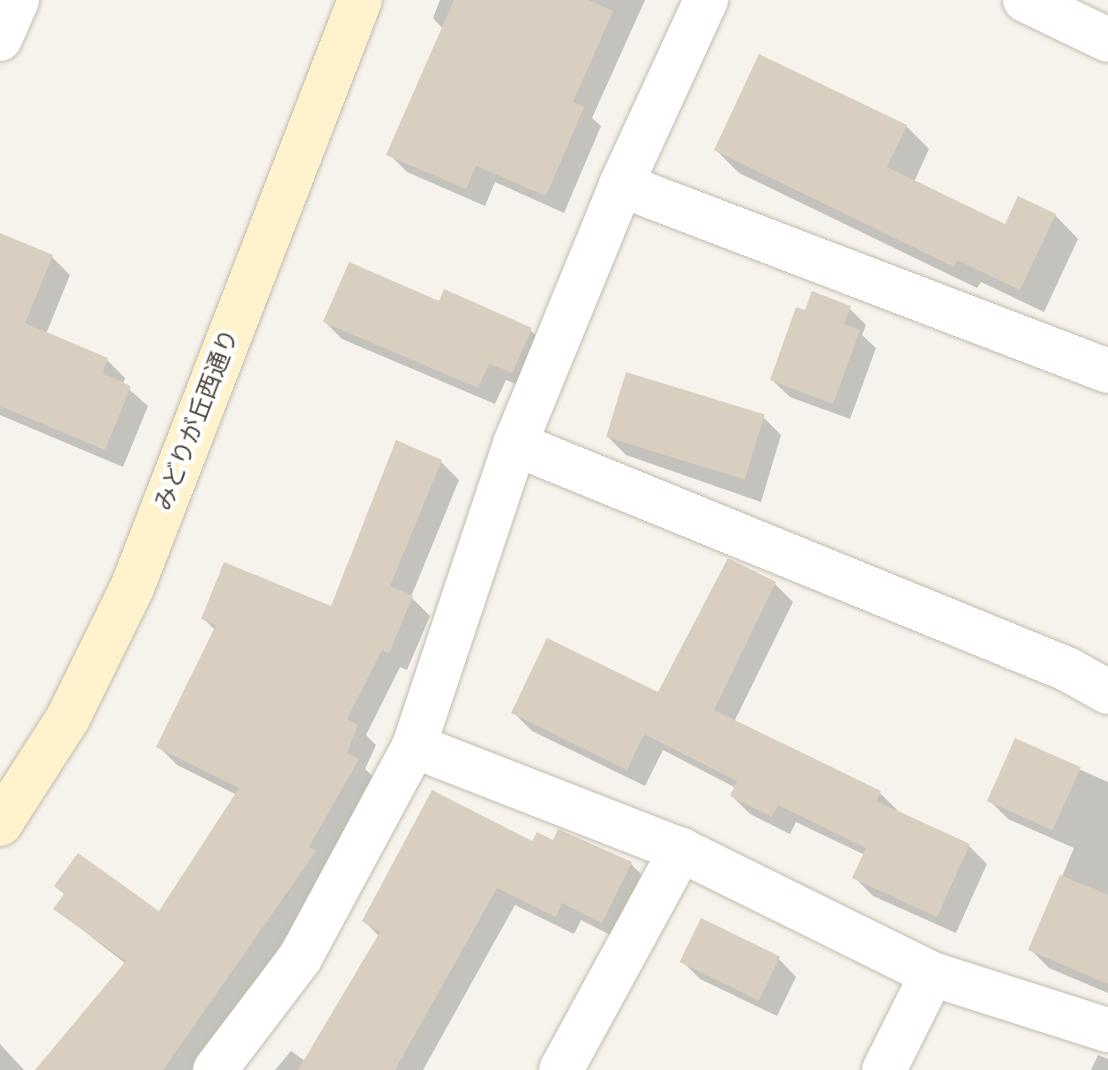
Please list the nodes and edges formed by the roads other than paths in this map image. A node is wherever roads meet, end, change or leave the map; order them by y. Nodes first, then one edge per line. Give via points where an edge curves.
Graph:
1 (17, 0) edge
2 (360, 0) edge
3 (706, 0) edge
4 (1025, 0) edge
5 (0, 39) edge
6 (1108, 40) edge
7 (621, 185) junction
8 (1108, 371) edge
9 (515, 444) junction
10 (1108, 692) edge
11 (414, 746) junction
12 (0, 824) edge
13 (681, 850) junction
14 (932, 974) junction
15 (1108, 1030) edge
16 (215, 1070) edge
17 (561, 1070) edge
18 (884, 1070) edge

1 - 5 street
2 - 12 street, みどりが丘西通り via 132,588 68,718
3 - 7 street
4 - 6 street
7 - 8 street
7 - 9 street
9 - 10 street via 1067,669
9 - 11 street
11 - 13 street
11 - 16 street via 300,958
13 - 14 street
13 - 17 street
14 - 15 street
14 - 18 street

